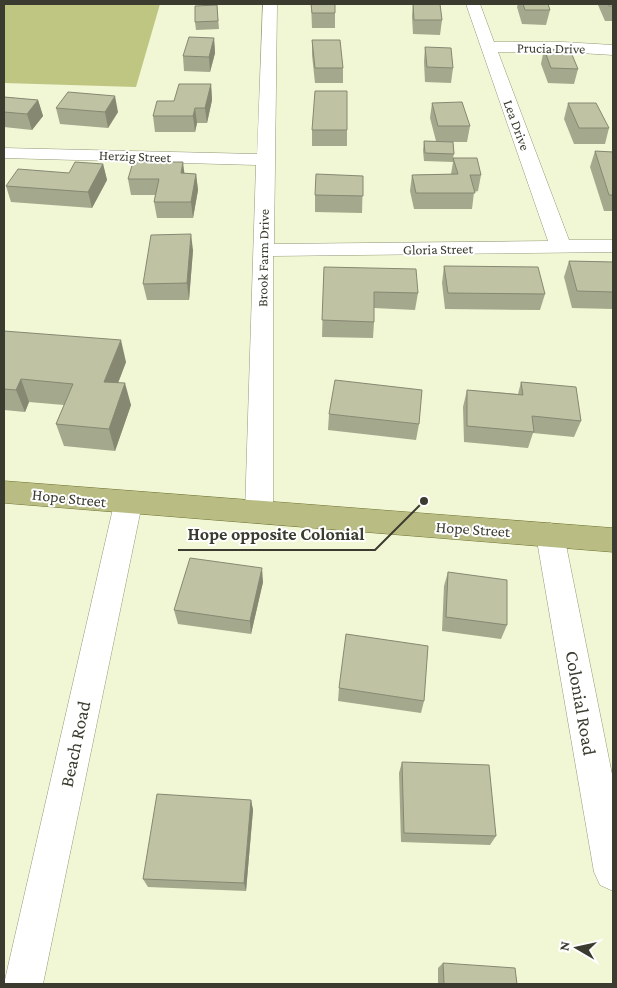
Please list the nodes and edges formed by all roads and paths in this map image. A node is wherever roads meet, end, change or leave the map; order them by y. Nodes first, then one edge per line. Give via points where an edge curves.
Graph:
1 (270, 4) edge
2 (473, 4) edge
3 (488, 47) junction
4 (613, 50) edge
5 (4, 153) edge
6 (266, 160) junction
7 (613, 246) edge
8 (561, 247) junction
9 (263, 250) junction
10 (4, 492) edge
11 (128, 504) junction
12 (259, 512) junction
13 (550, 534) junction
14 (613, 540) edge
15 (613, 872) edge
16 (23, 984) edge

1 - 6 street, Brook Farm Drive
2 - 3 street, Lea Drive
3 - 4 street, Prucia Drive
3 - 8 street, Lea Drive
5 - 6 street, Herzig Street
6 - 9 street, Brook Farm Drive
7 - 8 street, Gloria Street
8 - 9 street, Gloria Street
9 - 12 street, Brook Farm Drive
10 - 11 main road, Hope Street
11 - 12 main road, Hope Street
11 - 16 street, Beach Road
12 - 13 main road, Hope Street
13 - 14 main road, Hope Street
13 - 15 street, Colonial Road

